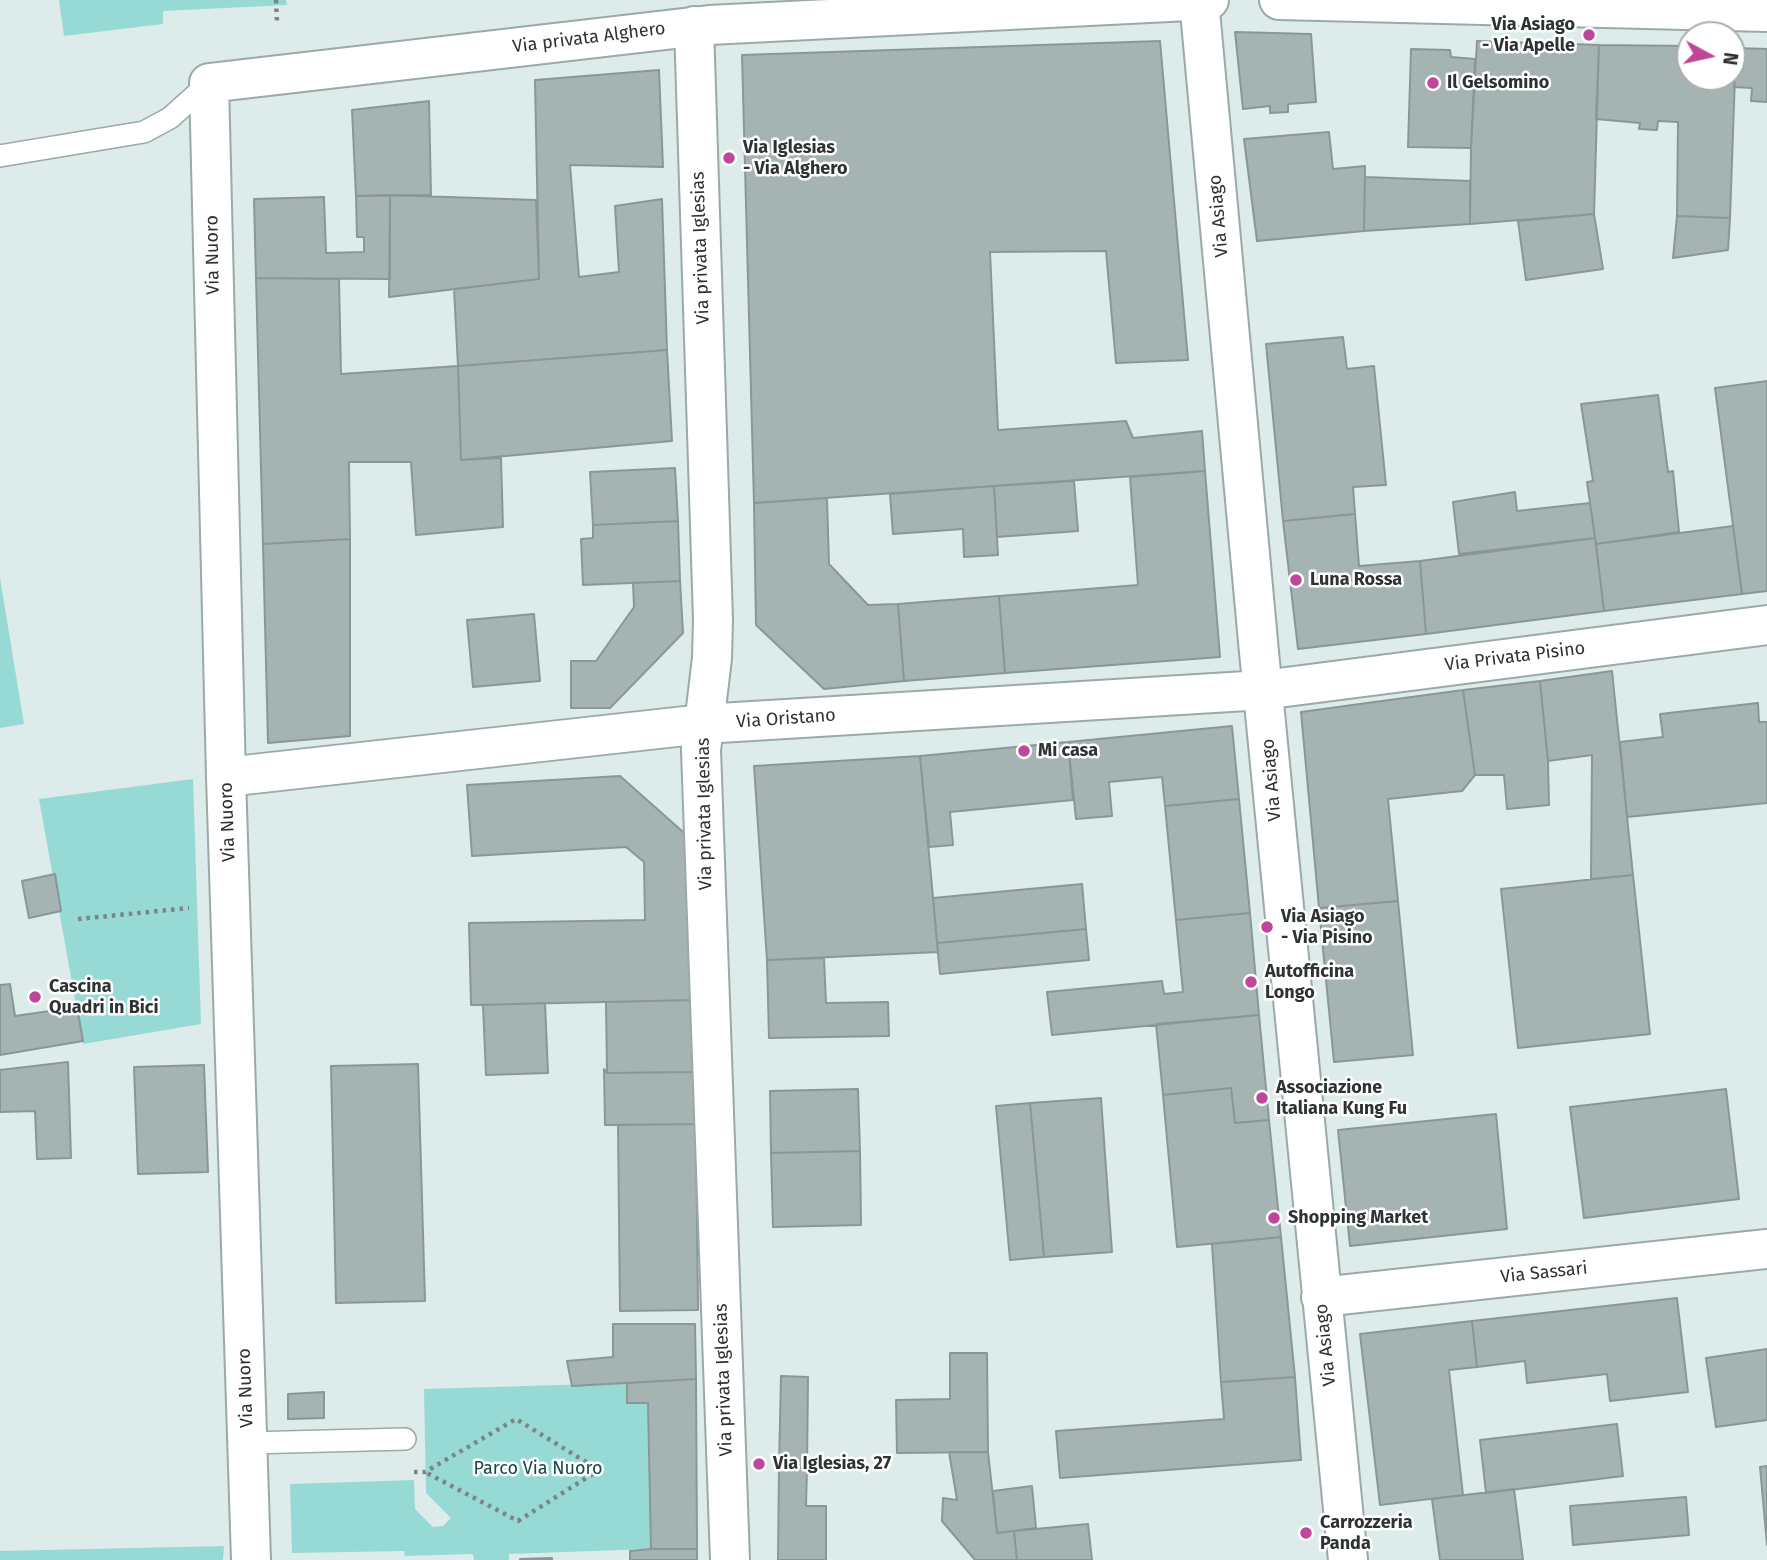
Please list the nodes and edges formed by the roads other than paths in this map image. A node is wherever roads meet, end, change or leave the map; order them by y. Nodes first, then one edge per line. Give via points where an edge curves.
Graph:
1 (1199, 0) edge
2 (1209, 0) edge
3 (1279, 0) edge
4 (1767, 12) edge
5 (694, 26) junction
6 (209, 83) junction
7 (0, 156) edge
8 (1767, 625) edge
9 (1263, 690) junction
10 (703, 724) junction
11 (226, 777) junction
12 (1767, 1249) edge
13 (1321, 1297) junction
14 (405, 1439) dead end
15 (248, 1443) junction
16 (251, 1560) edge
17 (730, 1560) edge
18 (1348, 1560) edge

1 - 2 street, Via privata Alghero
1 - 5 street, Via privata Alghero
1 - 9 street, Via Asiago
3 - 4 street
5 - 6 street, Via privata Alghero
5 - 10 street, Via privata Iglesias via 713,620
6 - 7 lane via 170,118 144,132
6 - 11 street, Via Nuoro
8 - 9 street, Via Privata Pisino
9 - 10 street, Via Oristano
9 - 13 street, Via Asiago
10 - 11 street, Via Oristano
10 - 17 street, Via privata Iglesias
11 - 15 street, Via Nuoro
12 - 13 street, Via Sassari
13 - 18 street, Via Asiago
14 - 15 lane
15 - 16 street, Via Nuoro

